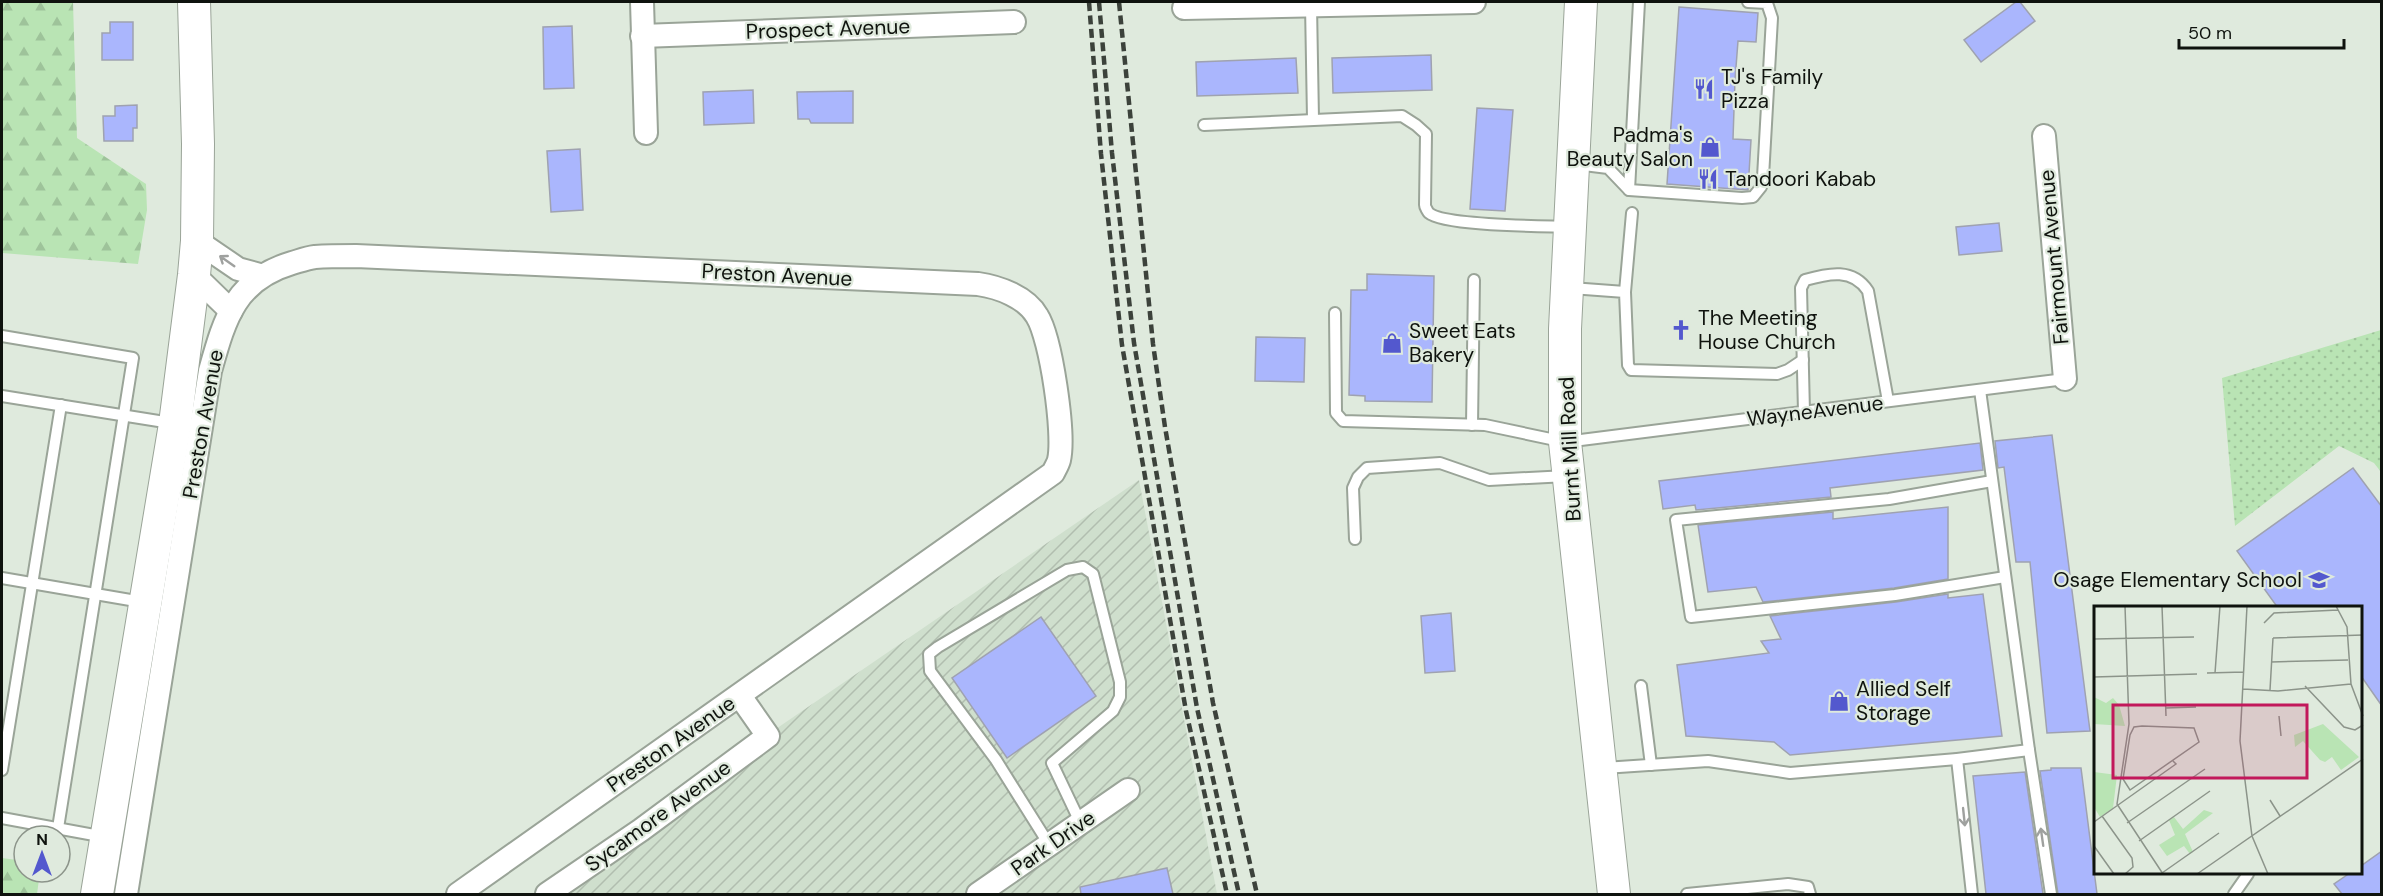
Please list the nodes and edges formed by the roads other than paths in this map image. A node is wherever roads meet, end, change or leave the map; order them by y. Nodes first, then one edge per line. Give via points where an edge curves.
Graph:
1 (194, 2) edge
2 (642, 2) edge
3 (1474, 2) edge
4 (1581, 2) edge
5 (1639, 2) edge
6 (1748, 2) edge
7 (1311, 5) junction
8 (1184, 8) dead end
9 (1014, 22) dead end
10 (642, 36) junction
11 (1313, 119) junction
12 (1204, 124) dead end
13 (646, 133) dead end
14 (2044, 136) dead end
15 (1574, 164) junction
16 (1629, 190) junction
17 (1632, 213) dead end
18 (1570, 227) junction
19 (197, 241) junction
20 (194, 275) junction
21 (260, 276) junction
22 (1474, 280) dead end
23 (1567, 288) junction
24 (1625, 292) junction
25 (231, 311) junction
26 (1335, 313) dead end
27 (2, 336) edge
28 (1803, 360) junction
29 (2065, 379) joint
30 (1980, 390) junction
31 (2, 396) edge
32 (1888, 401) junction
33 (61, 405) junction
34 (1804, 412) junction
35 (124, 415) junction
36 (175, 424) junction
37 (1472, 425) junction
38 (1565, 442) junction
39 (1569, 476) junction
40 (1992, 481) junction
41 (1355, 539) dead end
42 (2006, 577) junction
43 (2, 578) edge
44 (32, 583) junction
45 (96, 594) junction
46 (145, 602) junction
47 (1641, 686) dead end
48 (740, 696) junction
49 (2029, 750) junction
50 (1957, 759) junction
51 (1651, 765) junction
52 (1600, 768) junction
53 (2, 770) edge
54 (1128, 790) dead end
55 (2, 818) edge
56 (36, 824) edge
57 (59, 824) edge
58 (1081, 824) junction
59 (72, 831) edge
60 (106, 837) junction
61 (1050, 846) junction
62 (2247, 875) edge
63 (97, 894) edge
64 (126, 894) edge
65 (458, 894) edge
66 (547, 894) edge
67 (978, 894) edge
68 (1614, 894) edge
69 (1687, 894) edge
70 (1810, 894) edge
71 (1972, 894) edge
72 (2050, 894) edge
73 (2234, 894) edge

1 - 19 street, Preston Avenue
2 - 10 street
3 - 7 street
4 - 15 street, Burnt Mill Road
5 - 16 lane
6 - 16 lane via 1767,3 1772,18 1761,187 1753,197 1742,198
7 - 8 street
7 - 11 lane
9 - 10 street, Prospect Avenue
10 - 13 street
11 - 12 lane
11 - 18 lane via 1402,116 1416,124 1425,134 1425,205 1429,213 1440,219
14 - 29 street, Fairmount Avenue
15 - 16 lane via 1608,168
15 - 18 street, Burnt Mill Road
17 - 24 lane
18 - 23 street, Burnt Mill Road
19 - 20 street, Preston Avenue
21 -> 19 street via 238,269
20 - 25 street
20 - 36 street, Preston Avenue
21 - 25 street, Preston Avenue
21 - 48 street, Preston Avenue via 313,257 368,256 978,284 1013,295 1037,315 1046,336 1058,408 1059,461 1053,473
22 - 37 lane
23 - 24 lane
23 - 38 street, Burnt Mill Road
24 - 28 lane via 1631,370 1777,374
25 - 64 street, Preston Avenue via 210,371
26 - 37 lane, WayneAvenue via 1336,413 1343,421
27 - 35 lane via 133,358
28 - 32 lane via 1801,288 1805,280 1850,274 1861,280 1868,291
28 - 34 lane
29 - 30 lane, WayneAvenue
30 - 32 lane, WayneAvenue
30 - 40 lane
31 - 33 lane
32 - 34 lane, WayneAvenue
33 - 35 lane
33 - 44 lane
34 - 38 lane, WayneAvenue
35 - 36 lane
35 - 45 lane
36 - 46 street, Preston Avenue
37 - 38 lane, WayneAvenue
38 - 39 street, Burnt Mill Road
39 - 41 lane via 1489,480 1440,463 1367,468 1353,488
39 - 52 street, Burnt Mill Road
40 - 42 lane
40 - 42 lane via 1889,499 1676,520 1691,617 1895,595
42 - 49 lane
43 - 44 lane
44 - 45 lane
44 - 53 lane
45 - 46 lane
45 - 57 lane
46 - 60 street, Preston Avenue
47 - 51 lane
48 - 65 street, Preston Avenue
48 - 66 street, Sycamore Avenue via 768,736
49 - 50 lane
72 -> 49 lane
50 - 51 lane via 1790,773 1708,761
50 -> 71 lane
51 - 52 lane
52 - 68 street, Burnt Mill Road
54 - 58 street, Park Drive
55 - 56 lane
58 - 61 street, Park Drive
58 - 61 lane via 1052,763 1113,711 1120,697 1120,682 1093,574 1083,567 1067,570 929,654 930,671 996,760
59 - 60 lane
60 - 63 street, Preston Avenue
61 - 67 street, Park Drive
62 - 73 lane
69 - 70 lane via 1788,884 1808,887

